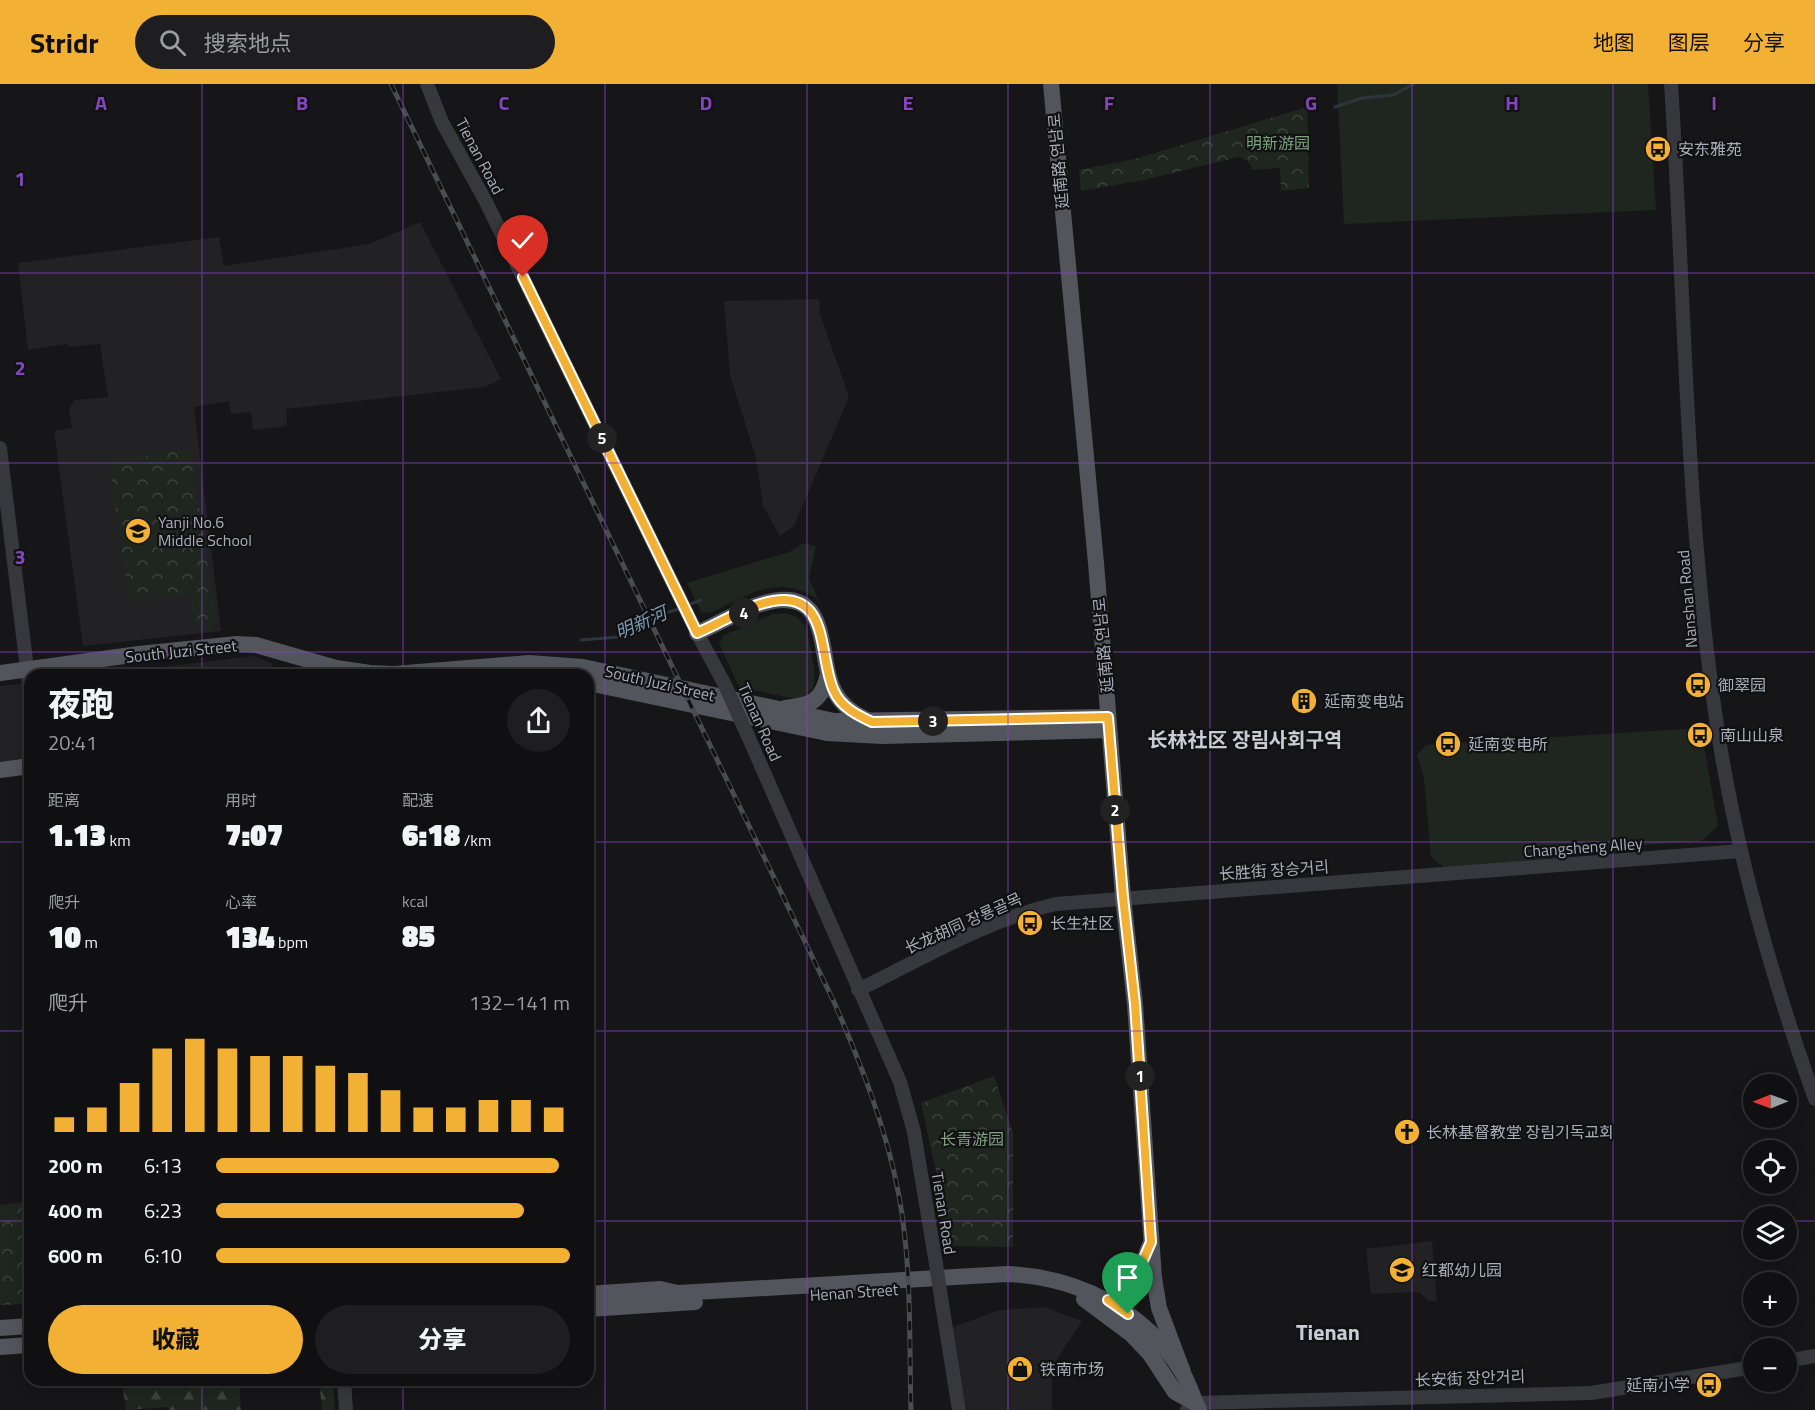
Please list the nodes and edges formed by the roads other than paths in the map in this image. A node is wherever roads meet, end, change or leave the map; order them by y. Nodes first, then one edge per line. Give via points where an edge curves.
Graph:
1 (427, 84) edge
2 (1051, 84) edge
3 (1671, 84) edge
4 (0, 448) edge
5 (694, 627) junction
6 (279, 652) junction
7 (27, 668) junction
8 (297, 669) edge
9 (344, 669) edge
10 (438, 669) edge
11 (592, 669) edge
12 (594, 669) edge
13 (0, 673) edge
14 (828, 674) junction
15 (594, 684) edge
16 (775, 710) junction
17 (872, 722) junction
18 (1109, 724) junction
19 (24, 767) edge
20 (0, 770) edge
21 (1741, 851) junction
22 (1428, 875) joint
23 (1123, 897) junction
24 (858, 990) junction
25 (1815, 1099) edge
26 (1151, 1242) junction
27 (594, 1294) edge
28 (1108, 1300) junction
29 (594, 1309) edge
30 (24, 1326) edge
31 (0, 1328) edge
32 (24, 1345) edge
33 (0, 1347) edge
34 (1815, 1356) edge
35 (1797, 1359) edge
36 (1743, 1369) edge
37 (1183, 1372) junction
38 (344, 1386) edge
39 (1194, 1408) edge
40 (346, 1410) edge
41 (959, 1410) edge

1 - 5 street, Tienan Road via 442,122 486,202
2 - 18 main road, 延南路 연남로
3 - 21 street, Nanshan Road via 1702,596 1716,719
4 - 7 street
5 - 14 main road via 766,602 793,601 817,619
5 - 24 street, Tienan Road, bridge via 725,685
6 - 7 main road, South Juzi Street via 237,644
6 - 8 main road
6 - 9 main road, South Juzi Street
7 - 13 main road, South Juzi Street
10 - 11 main road, South Juzi Street via 529,663
12 - 16 main road, South Juzi Street
14 - 16 main road via 825,689 814,701
14 - 17 main road via 841,702
15 - 18 main road, South Juzi Street via 827,734 883,736
16 - 17 main road, South Juzi Street via 817,720
17 - 18 main road, South Juzi Street
18 - 23 main road, 延南路 연남로
19 - 20 main road
21 - 22 street, Changsheng Alley
21 - 25 street, Nanshan Road via 1770,966
22 - 23 street, 长胜街 장승거리
23 - 24 street, 长龙胡同 장룡골목 via 1029,910
23 - 26 main road, 延南路 연남로 via 1135,1004
24 - 41 street, Tienan Road, bridge via 900,1082 908,1112
26 - 28 main road via 1131,1288 1117,1300
26 - 37 main road, 延南路 연남로 via 1159,1308
27 - 28 main road, Henan Street via 660,1289 678,1293 1007,1274 1053,1278
28 - 37 main road via 1147,1331
29 - 39 main road, Henan Street via 1019,1283 1041,1285 1084,1299 1112,1318 1150,1354 1175,1392
30 - 31 main road
32 - 33 main road
34 - 35 street
36 - 39 street, 长安街 장안거리 via 1591,1393
37 - 39 main road
38 - 40 street

